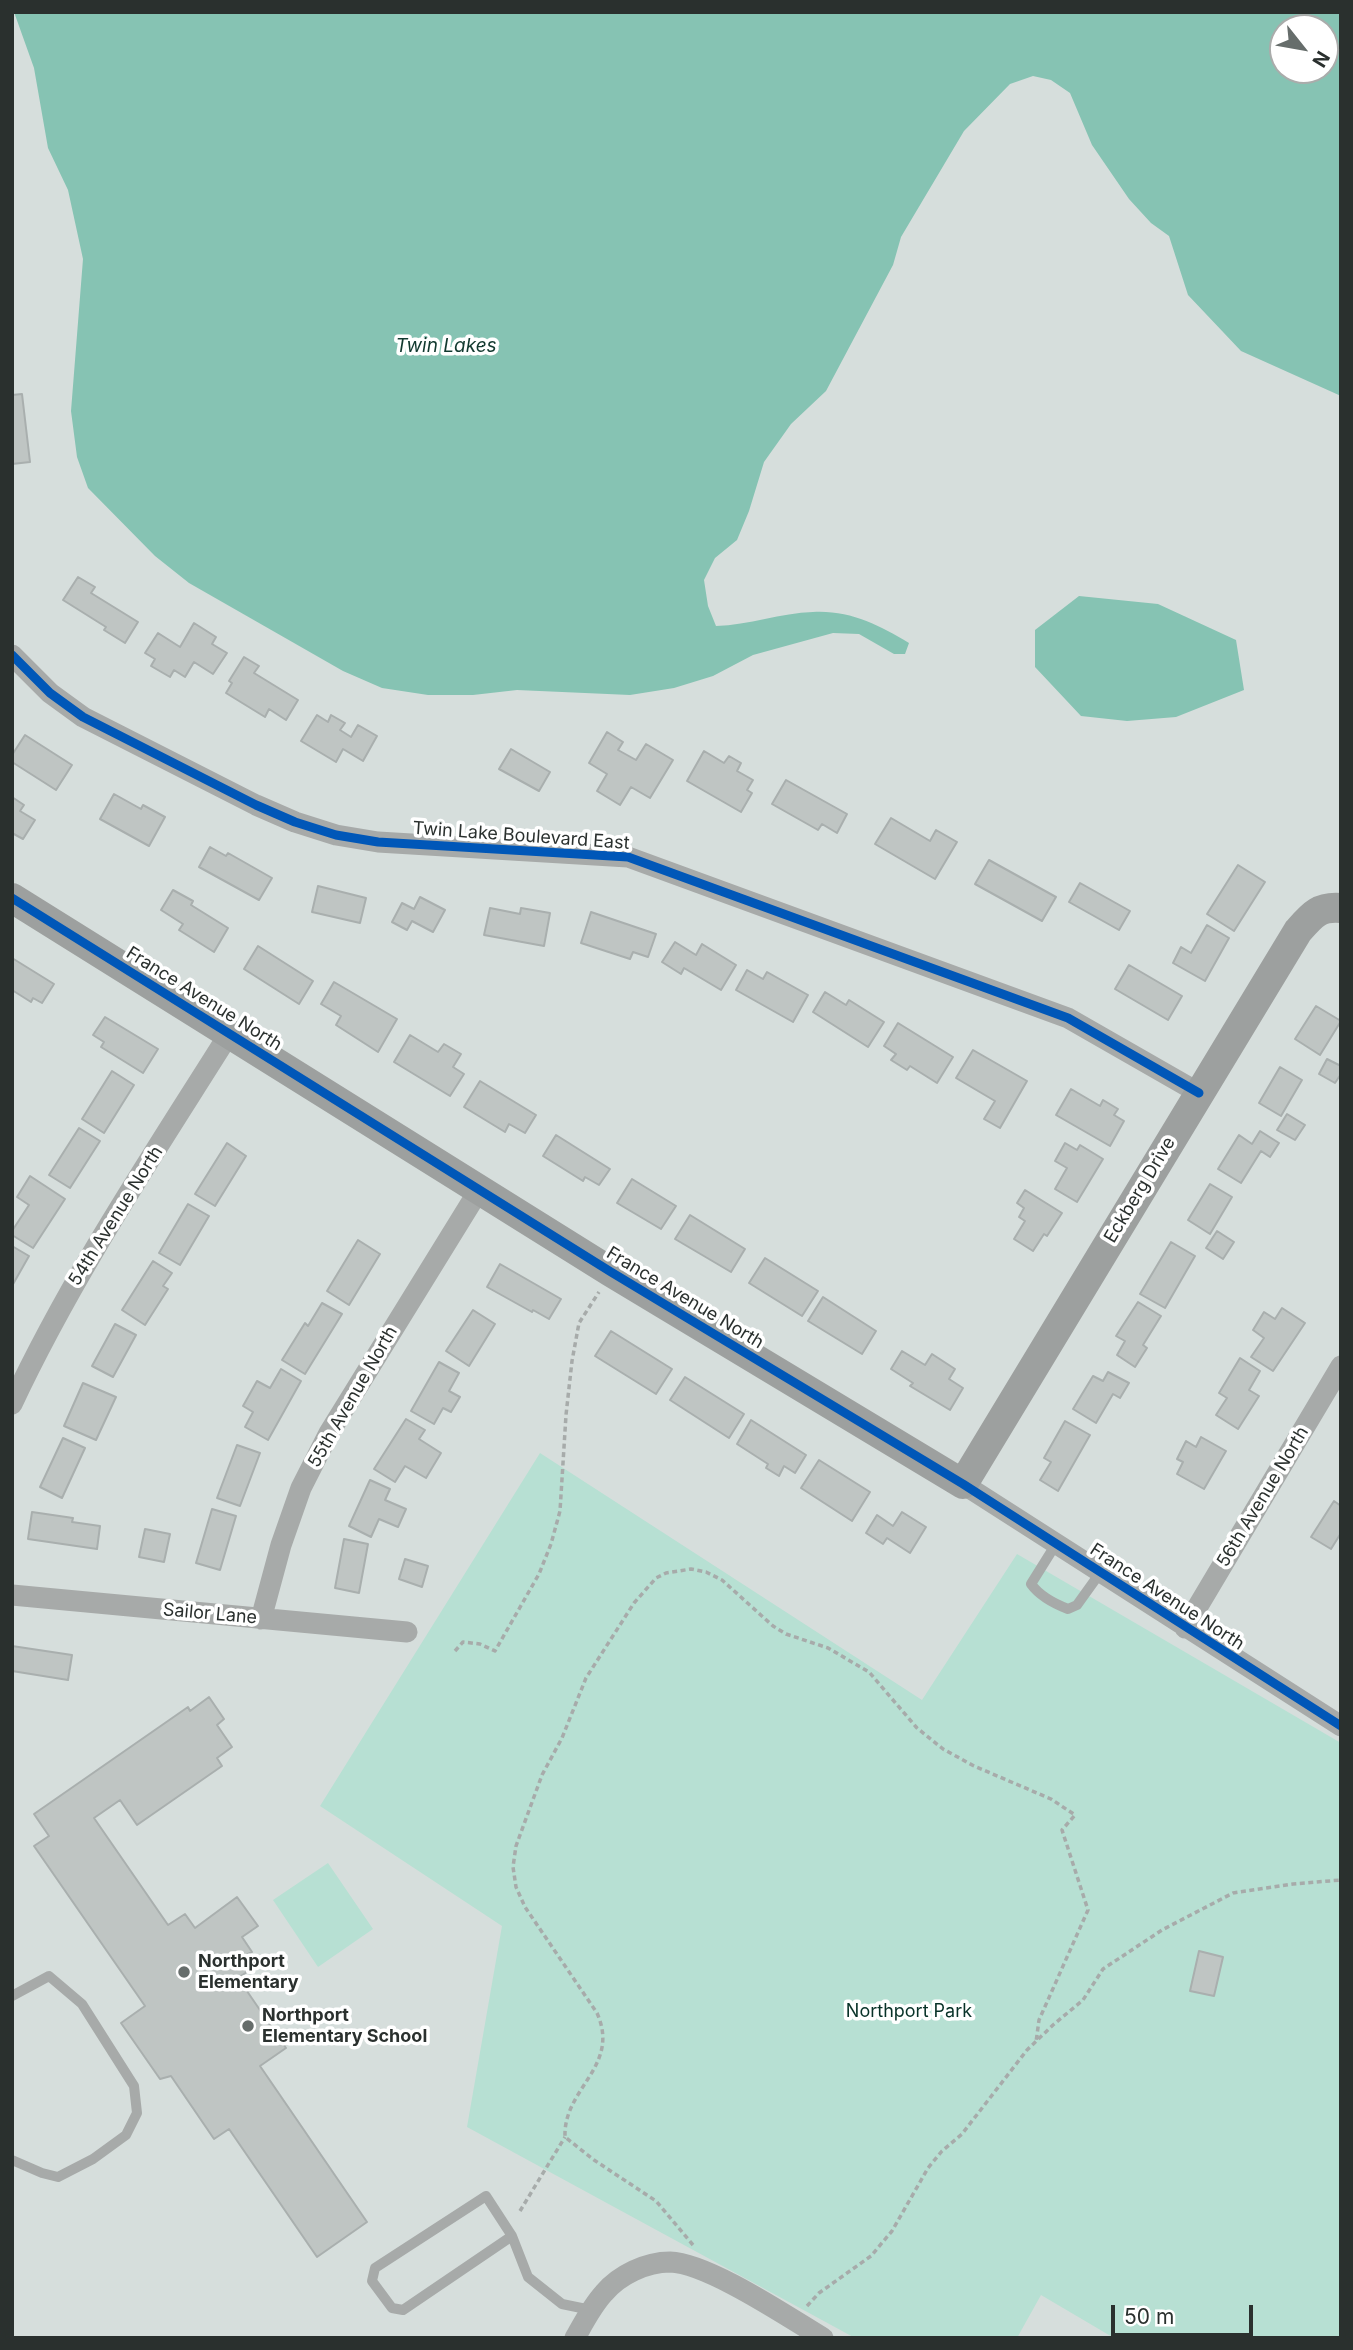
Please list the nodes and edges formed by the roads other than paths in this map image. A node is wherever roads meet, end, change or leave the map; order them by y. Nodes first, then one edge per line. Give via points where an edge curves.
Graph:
1 (12, 655) edge
2 (12, 898) edge
3 (1334, 907) edge
4 (229, 1034) junction
5 (1199, 1093) junction
6 (479, 1190) junction
7 (1341, 1366) edge
8 (12, 1404) edge
9 (963, 1484) junction
10 (1056, 1544) junction
11 (1100, 1573) junction
12 (12, 1595) edge
13 (261, 1619) junction
14 (1185, 1628) junction
15 (407, 1632) dead end
16 (1341, 1726) edge
17 (12, 1996) edge
18 (12, 2160) edge
19 (512, 2236) junction
20 (590, 2310) junction
21 (575, 2338) edge
22 (823, 2338) edge

1 - 5 street, Twin Lake Boulevard East via 50,693 83,717 295,822 378,842 628,857 1068,1018
2 - 4 street, France Avenue North
3 - 5 street, Eckberg Drive via 1311,915 1298,931
4 - 6 street, France Avenue North
4 - 8 street, 54th Avenue North via 77,1278
5 - 9 street, Eckberg Drive
6 - 9 street, France Avenue North
6 - 13 street, 55th Avenue North via 328,1433 297,1500
7 - 14 street, 56th Avenue North
9 - 10 street, France Avenue North
10 - 11 street, France Avenue North
10 - 11 lane via 1031,1584 1058,1605 1068,1609 1077,1605
11 - 14 street, France Avenue North
12 - 13 street, Sailor Lane
13 - 15 street, Sailor Lane
14 - 16 street, France Avenue North
17 - 18 lane via 49,1976 82,2004 134,2086 138,2113 127,2135 93,2160 58,2177
19 - 19 lane via 402,2310 392,2308 373,2281 375,2268 486,2196
19 - 20 lane via 528,2277 562,2304
20 - 21 street
20 - 22 street via 625,2275 670,2262 716,2276

